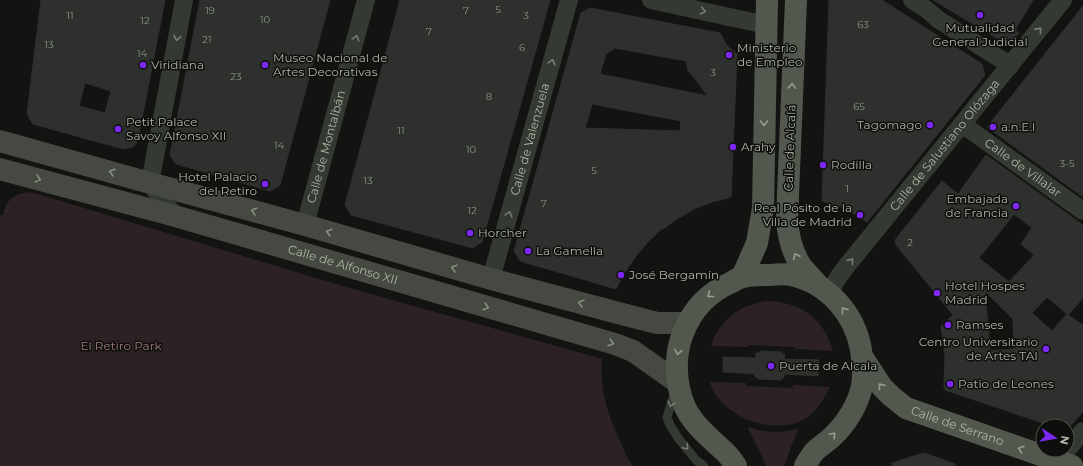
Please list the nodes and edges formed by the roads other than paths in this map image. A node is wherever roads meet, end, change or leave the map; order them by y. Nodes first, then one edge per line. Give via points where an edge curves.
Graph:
1 (184, 0) edge
2 (366, 0) edge
3 (569, 0) edge
4 (651, 0) edge
5 (767, 0) edge
6 (796, 0) edge
7 (1063, 0) edge
8 (923, 3) edge
9 (766, 25) junction
10 (1010, 66) junction
11 (962, 124) junction
12 (0, 141) edge
13 (0, 169) edge
14 (150, 183) junction
15 (1083, 211) edge
16 (175, 216) junction
17 (305, 225) junction
18 (364, 271) junction
19 (742, 277) junction
20 (491, 279) junction
21 (824, 290) junction
22 (687, 323) junction
23 (863, 358) junction
24 (677, 382) junction
25 (1083, 431) edge
26 (731, 459) edge
27 (810, 459) edge
28 (1064, 459) edge
29 (704, 466) edge

1 -> 14 street
17 -> 2 street, Calle de Montalbán
20 -> 3 street, Calle de Valenzuela
4 -> 9 street
5 - 9 main road
21 -> 6 main road, Calle de Alcalá via 794,254 787,226
10 -> 7 street, Calle de Salustiano Olózaga
8 - 10 street via 939,20
9 -> 19 main road via 763,208 757,242
10 - 11 street, Calle de Salustiano Olózaga
11 - 15 street, Calle de Villalar
21 -> 11 street, Calle de Salustiano Olózaga via 839,276
14 -> 12 main road
13 -> 16 main road, Calle de Alfonso XII
14 - 16 street
17 -> 14 main road
16 - 17 main road via 191,213 214,216 269,231
16 - 18 main road, Calle de Alfonso XII
20 -> 17 main road
18 - 20 main road via 378,268 400,271 476,290
18 -> 24 main road, Calle de Alfonso XII via 615,344 633,352
19 - 21 main road via 790,274
19 -> 22 main road via 723,285 708,296
22 -> 20 main road via 657,322
23 -> 21 main road, Calle de Alcalá via 860,340 853,323 841,306
22 -> 24 main road via 677,359
27 -> 23 main road via 850,416 862,386
28 -> 23 main road, Calle de Serrano via 906,408 882,387
24 - 26 main road via 685,407 698,427
24 -> 29 lane via 667,417 678,438
25 - 28 street

